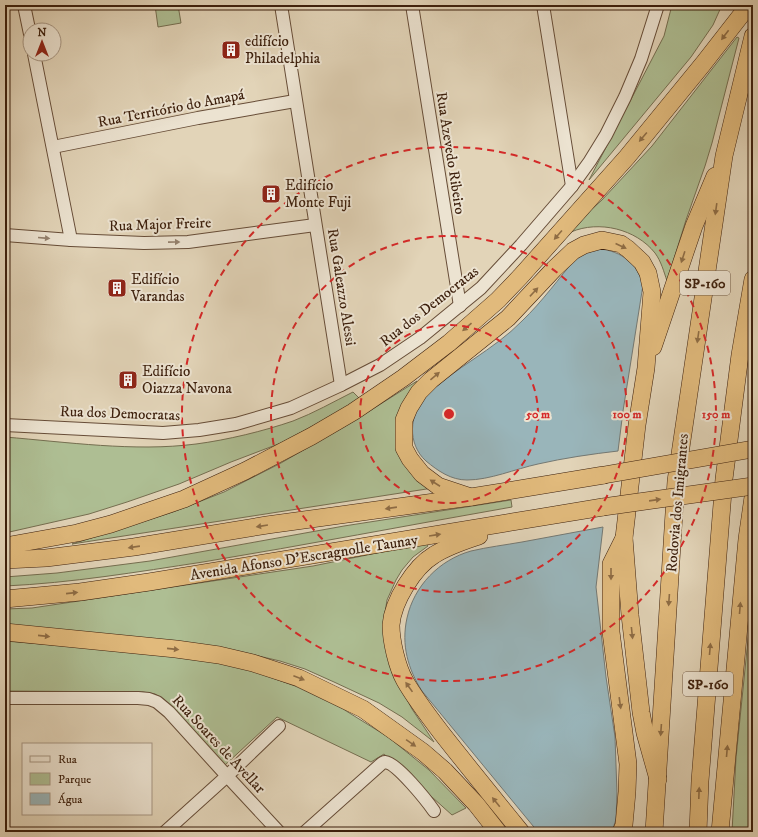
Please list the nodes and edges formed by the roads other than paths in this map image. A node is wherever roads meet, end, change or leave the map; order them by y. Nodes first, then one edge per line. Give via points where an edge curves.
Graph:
1 (24, 5) edge
2 (280, 5) edge
3 (412, 5) edge
4 (543, 5) edge
5 (658, 5) edge
6 (749, 5) edge
7 (28, 22) edge
8 (753, 36) edge
9 (36, 62) edge
10 (295, 101) junction
11 (53, 147) junction
12 (724, 156) junction
13 (572, 186) junction
14 (315, 225) junction
15 (5, 235) edge
16 (71, 240) junction
17 (753, 279) edge
18 (460, 306) junction
19 (646, 368) junction
20 (341, 385) junction
21 (5, 425) edge
22 (753, 449) edge
23 (753, 486) edge
24 (471, 497) junction
25 (753, 497) edge
26 (535, 519) junction
27 (624, 538) junction
28 (5, 546) edge
29 (5, 560) edge
30 (5, 599) edge
31 (5, 632) edge
32 (5, 698) edge
33 (279, 726) dead end
34 (227, 776) junction
35 (658, 779) junction
36 (434, 811) dead end
37 (165, 832) edge
38 (279, 832) edge
39 (305, 832) edge
40 (498, 832) edge
41 (521, 832) edge
42 (621, 832) edge
43 (654, 832) edge
44 (698, 832) edge
45 (720, 832) edge

1 - 7 street
2 - 10 street, Rua Galeazzo Alessi
3 - 18 street, Rua Azevedo Ribeiro
4 - 13 street
5 - 13 street, Rua dos Democratas via 641,59 622,104 606,135
6 -> 28 highway via 631,151 520,277 449,343 403,378 312,436 184,499 77,533
8 - 12 highway, Rodovia dos Imigrantes / SP-160
9 - 11 street
10 - 11 street, Rua Território do Amapá
10 - 14 street, Rua Galeazzo Alessi
11 - 16 street
12 -> 19 highway via 694,226
12 -> 35 highway, Rodovia dos Imigrantes / SP-160 via 676,481
13 - 18 street, Rua dos Democratas via 500,268
16 -> 14 street, Rua Major Freire via 188,242
14 - 20 street, Rua Galeazzo Alessi
15 -> 16 street, Rua Major Freire
44 -> 17 highway, SP-160 via 724,479
18 - 20 street, Rua dos Democratas via 420,338 380,365
24 -> 19 highway via 438,486 422,474 404,448 404,420 419,392 508,318 573,251 602,240 621,244 642,262 648,273 652,292
19 - 27 highway
20 - 21 street, Rua dos Democratas via 291,408 262,417 198,430 156,433
22 - 24 highway, bridge
26 -> 23 highway, Avenida Afonso D'Escragnolle Taunay, bridge
24 -> 29 highway via 267,525 134,547 46,558
45 -> 25 highway via 746,547
30 -> 26 highway, Avenida Afonso D'Escragnolle Taunay via 156,581
41 -> 26 highway via 457,753 404,680 393,644 391,624 399,598 412,575 434,555 456,544
27 -> 35 highway via 641,712
27 -> 42 highway via 611,564 611,632 628,764 624,825
31 -> 40 highway via 219,655 299,678 363,710 423,752 476,804
32 - 34 street, Rua Soares de Avellar via 149,699 169,712
33 - 34 street
34 - 37 street
34 - 38 street, Rua Soares de Avellar
35 - 43 highway, Rodovia dos Imigrantes / SP-160
36 - 39 street via 421,792 395,767 385,762

